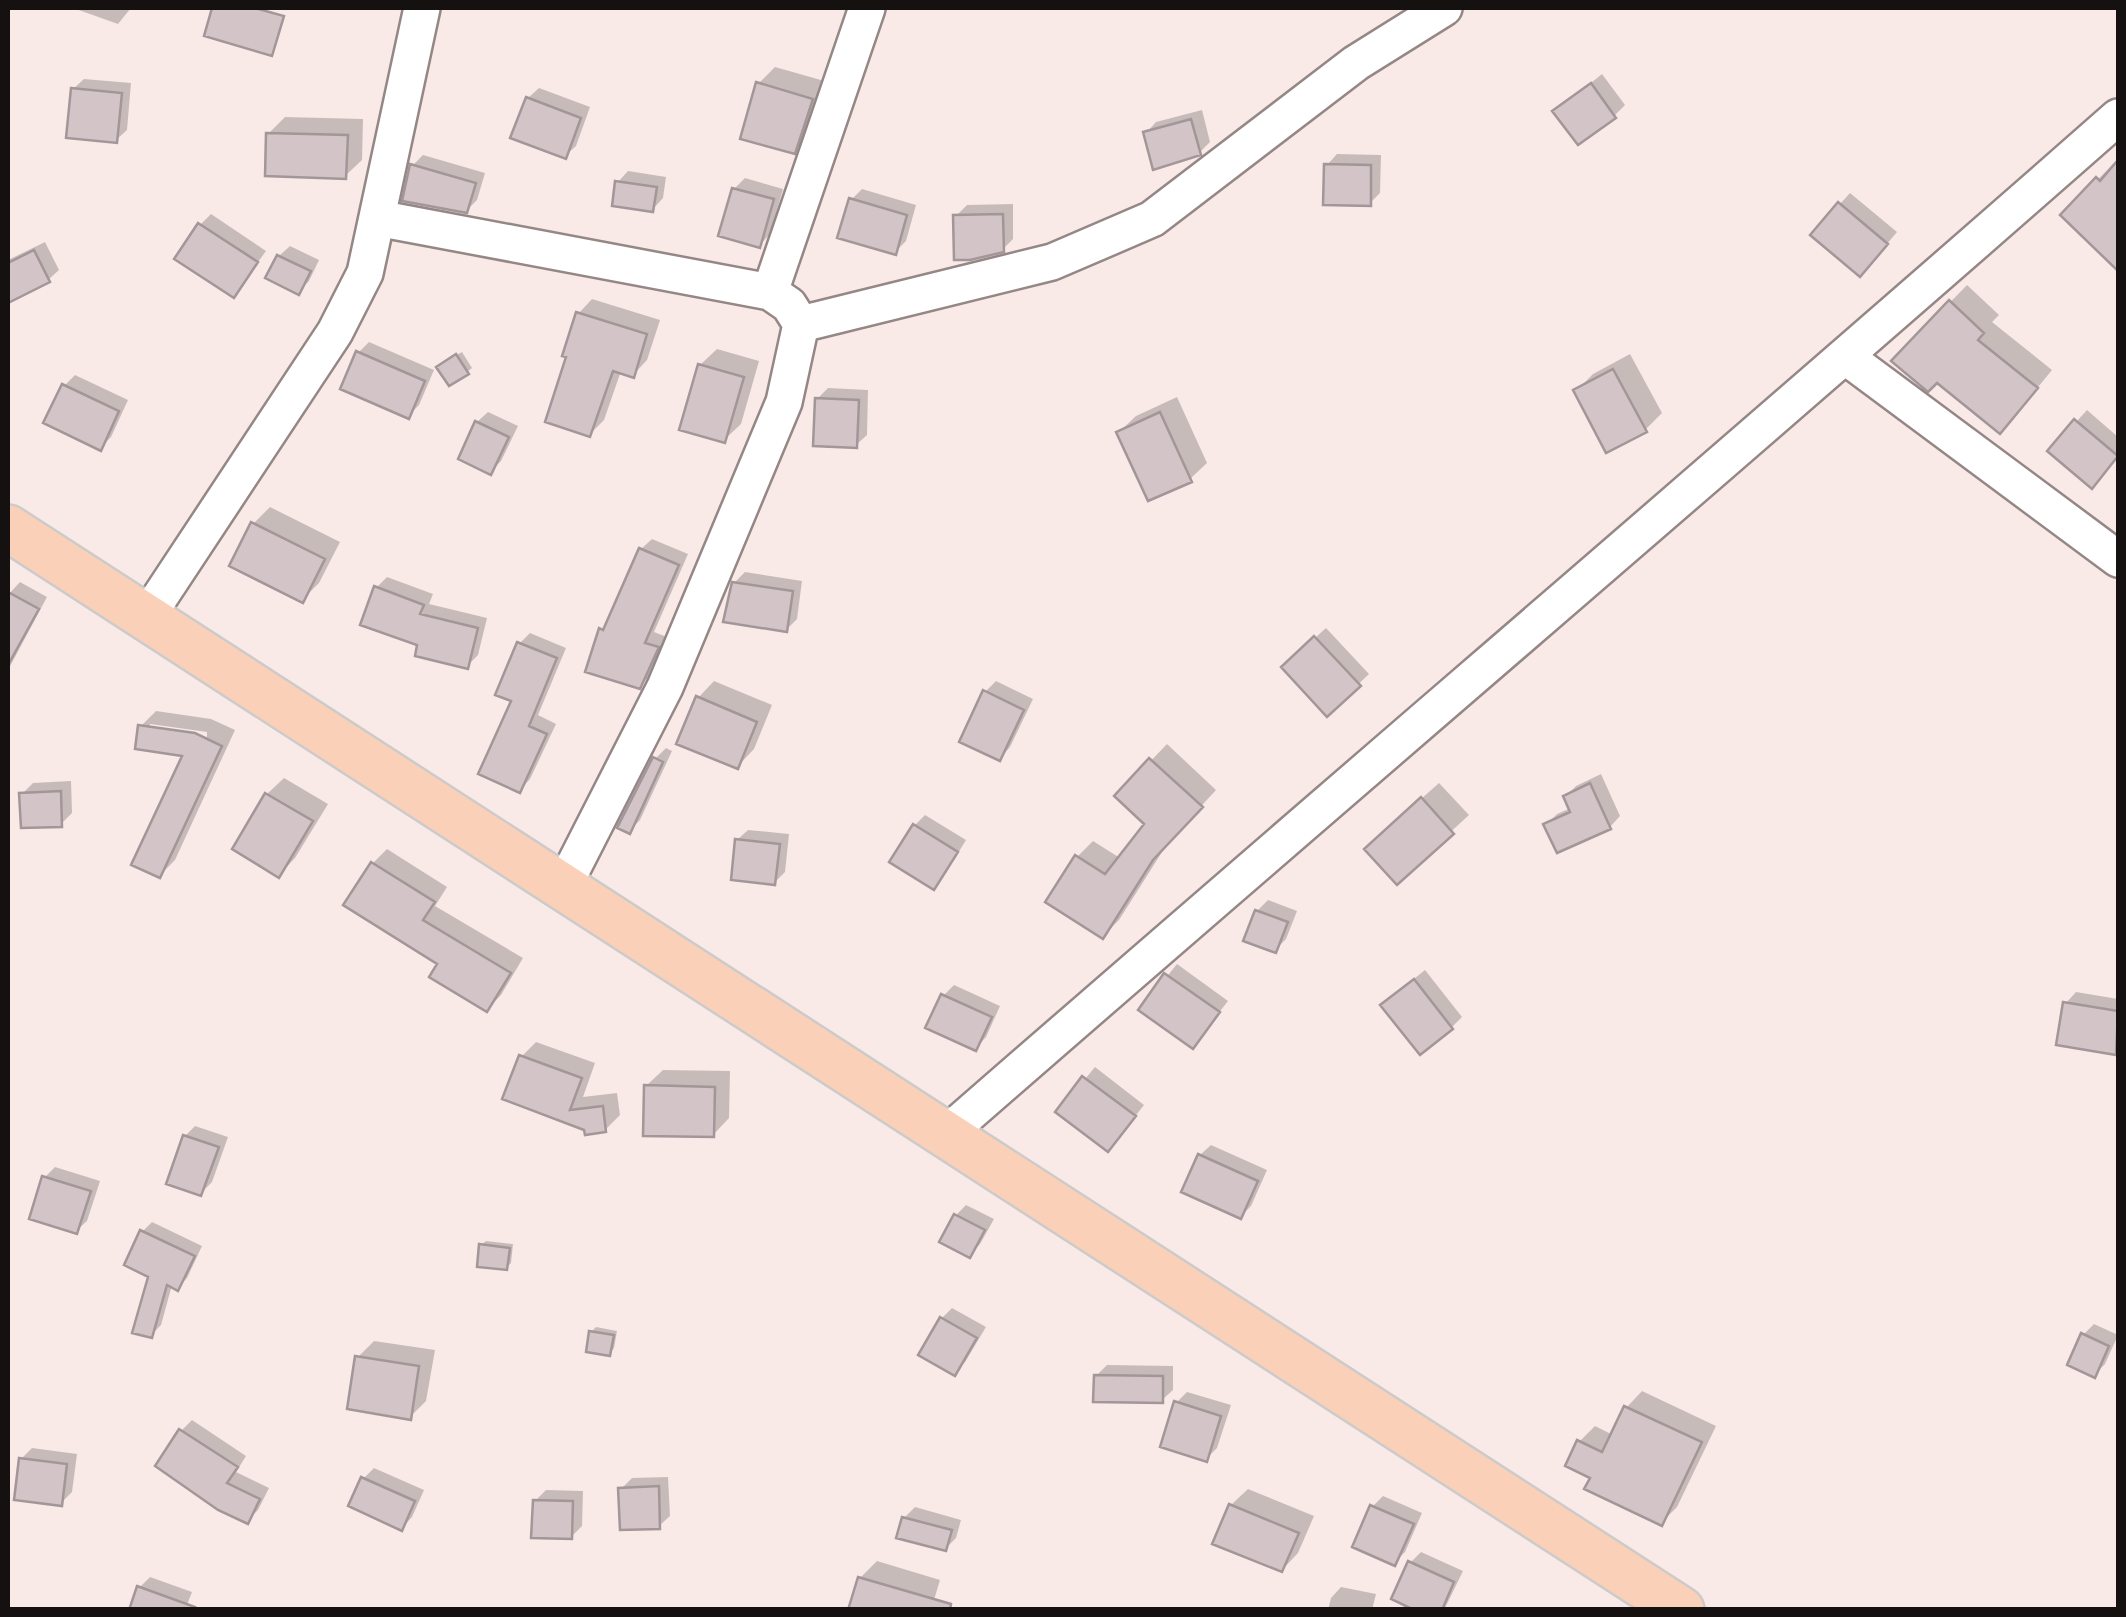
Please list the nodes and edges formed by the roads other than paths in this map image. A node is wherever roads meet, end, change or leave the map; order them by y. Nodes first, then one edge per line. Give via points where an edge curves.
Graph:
1 (422, 8) edge
2 (867, 8) edge
3 (1444, 8) edge
4 (2118, 117) edge
5 (377, 218) junction
6 (770, 292) junction
7 (801, 324) junction
8 (1846, 358) junction
9 (8, 528) edge
10 (2118, 559) edge
11 (146, 618) junction
12 (562, 889) junction
13 (945, 1135) junction
14 (1682, 1610) edge

1 - 5 street
2 - 6 street
3 - 7 street via 1356,63 1152,219 1052,262
4 - 8 street
5 - 6 street
5 - 11 street via 365,273 335,332
6 - 7 street
7 - 12 street via 784,402 664,687
8 - 10 street
8 - 13 street
9 - 11 main road
11 - 12 main road
12 - 13 main road
13 - 14 main road

